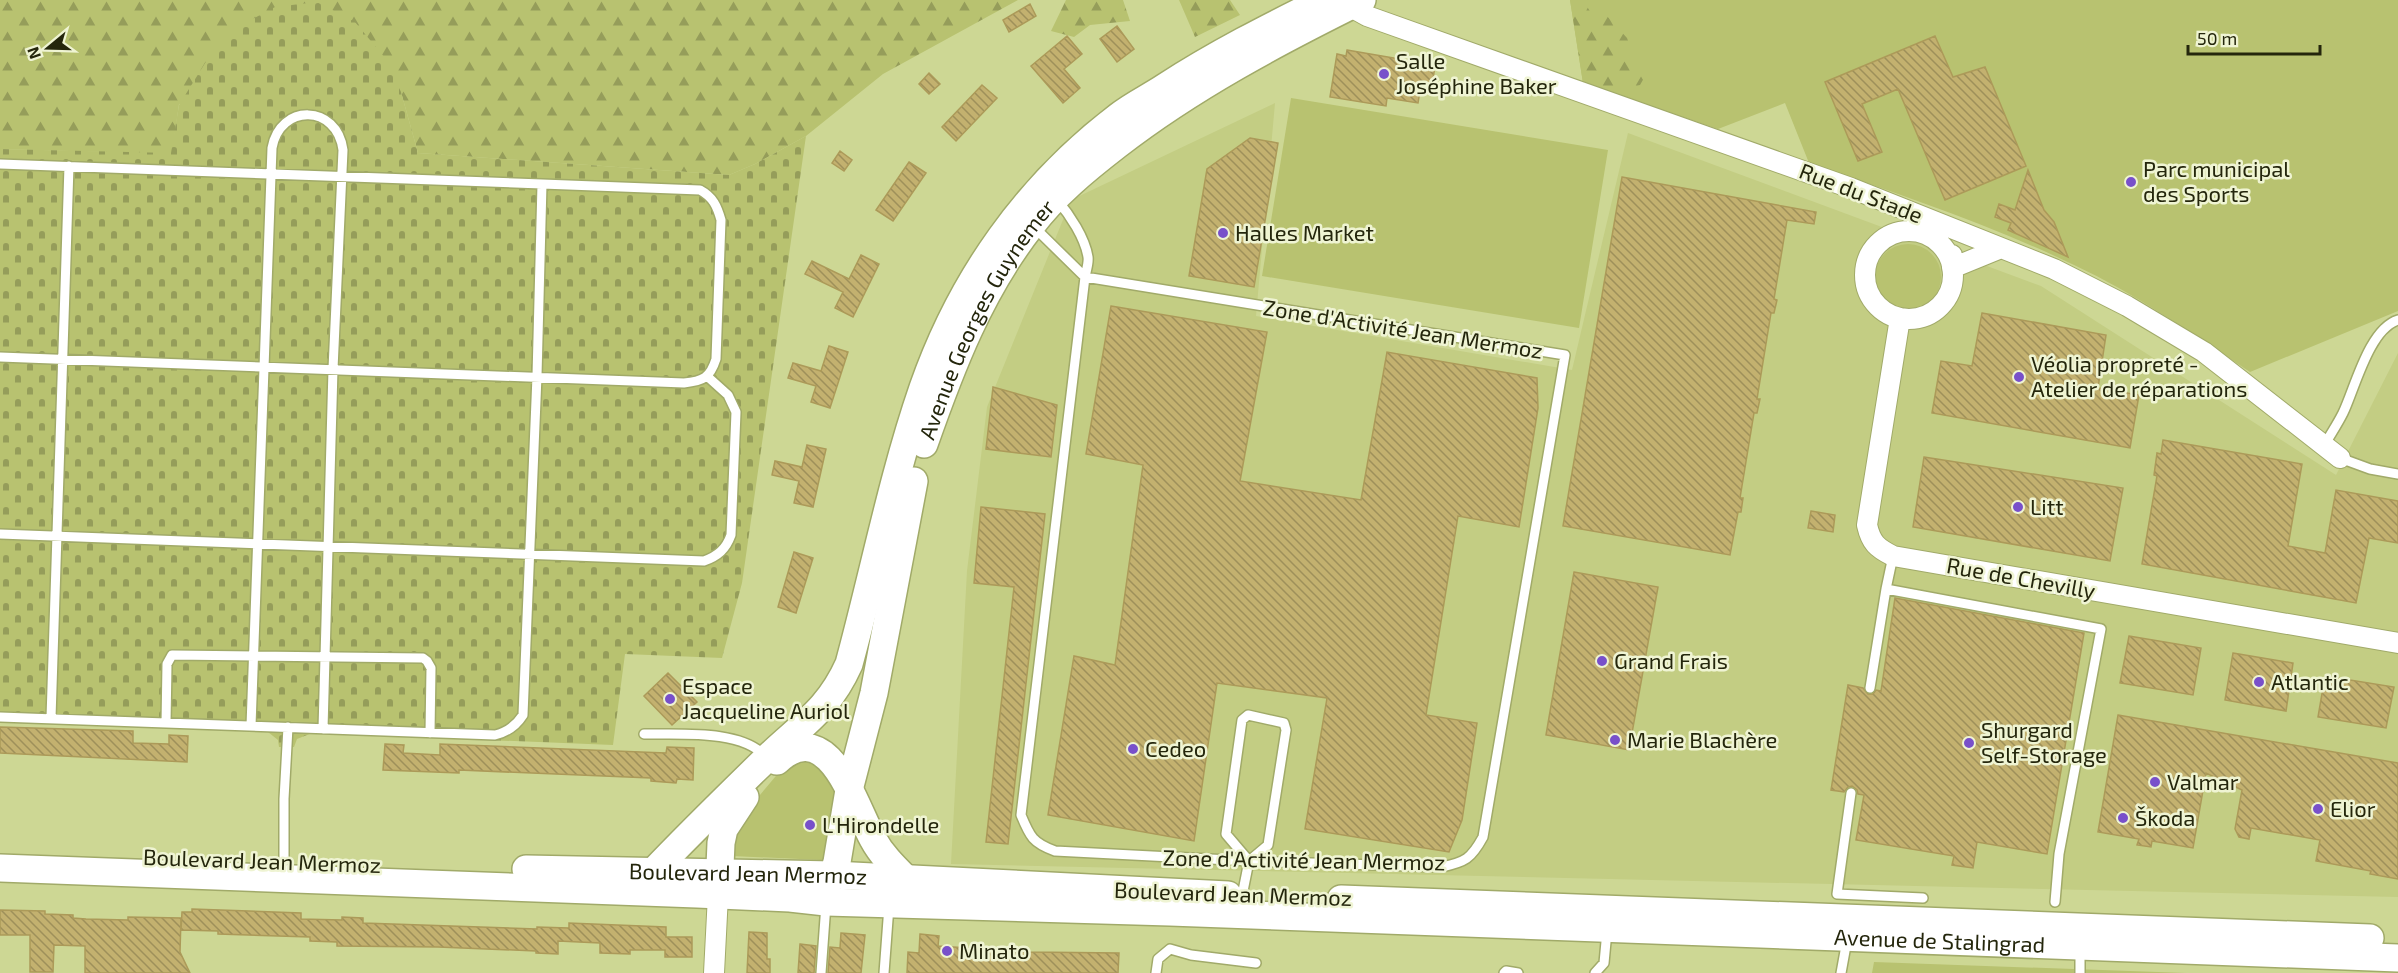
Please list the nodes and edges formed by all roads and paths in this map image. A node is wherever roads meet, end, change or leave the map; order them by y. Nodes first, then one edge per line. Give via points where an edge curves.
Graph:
1 (1347, 1) edge
2 (1119, 116) junction
3 (0, 164) edge
4 (69, 166) junction
5 (271, 174) junction
6 (342, 176) junction
7 (542, 184) junction
8 (1056, 198) junction
9 (1897, 206) junction
10 (1031, 225) junction
11 (1950, 228) junction
12 (1001, 234) junction
13 (1886, 237) junction
14 (2001, 248) junction
15 (1953, 268) junction
16 (1085, 277) junction
17 (1900, 318) junction
18 (2398, 320) edge
19 (0, 357) edge
20 (62, 360) junction
21 (265, 366) junction
22 (333, 369) junction
23 (537, 376) junction
24 (708, 377) junction
25 (2324, 446) junction
26 (2340, 458) joint
27 (2398, 474) edge
28 (0, 534) edge
29 (57, 536) junction
30 (257, 545) junction
31 (328, 548) junction
32 (529, 555) junction
33 (1893, 556) junction
34 (1887, 589) junction
35 (2398, 643) edge
36 (254, 657) junction
37 (326, 657) junction
38 (1870, 688) dead end
39 (0, 717) edge
40 (51, 718) junction
41 (166, 723) junction
42 (251, 726) junction
43 (288, 727) junction
44 (323, 729) junction
45 (430, 733) junction
46 (644, 734) dead end
47 (771, 763) junction
48 (849, 790) junction
49 (1851, 793) dead end
50 (0, 851) edge
51 (284, 861) junction
52 (1249, 861) junction
53 (0, 868) edge
54 (652, 873) junction
55 (905, 878) junction
56 (719, 884) junction
57 (828, 889) junction
58 (1242, 896) junction
59 (1923, 898) dead end
60 (2055, 902) dead end
61 (889, 903) junction
62 (1488, 914) junction
63 (1607, 928) junction
64 (1847, 937) junction
65 (2398, 940) edge
66 (2080, 946) junction
67 (2398, 958) edge
68 (1256, 963) dead end
69 (1605, 968) edge
70 (714, 973) edge
71 (821, 973) edge
72 (884, 973) edge
73 (1156, 973) edge
74 (1504, 973) edge
75 (1518, 973) edge
76 (1595, 973) edge
77 (1840, 973) edge
78 (2080, 973) edge

1 - 2 main road via 1243,40
1 - 8 main road, Avenue Georges Guynemer via 1175,103 1100,158
1 - 9 street, Rue du Stade via 1366,16
2 - 8 main road via 1063,174
2 - 12 main road, Avenue Georges Guynemer via 1031,197
3 - 4 lane
4 - 5 lane
4 - 20 lane
5 - 6 lane
5 - 6 lane via 276,134 292,118 310,114 327,120 340,136
5 - 21 lane
6 - 7 lane
6 - 22 lane
7 - 23 lane
7 - 24 lane via 700,190 709,195 721,220 716,359
8 - 10 main road, Avenue Georges Guynemer
8 - 16 lane, Zone d'Activité Jean Mermoz via 1084,244 1089,259
9 - 11 street, Rue du Stade
9 - 13 street
10 - 12 main road
10 - 16 lane
10 - 48 main road, Avenue Georges Guynemer via 970,325 922,449 909,498 874,693
11 - 14 street, Rue du Stade
11 - 15 street
12 - 47 main road, Avenue Georges Guynemer via 953,316 923,387 849,664 840,685
13 - 15 street via 1913,231 1927,235 1948,254
13 - 17 street via 1868,257 1865,282 1877,306
14 - 15 street
14 - 25 street, Rue du Stade via 2101,292 2195,346
15 - 17 street via 1951,289 1939,307 1921,317
16 - 52 lane, Zone d'Activité Jean Mermoz via 1021,815 1037,844 1055,851
16 - 52 lane, Zone d'Activité Jean Mermoz via 1565,355 1483,837 1474,854 1442,867
17 - 33 street, Rue de Chevilly via 1867,525 1874,544
18 - 25 lane via 2389,323 2370,349
19 - 20 lane
20 - 21 lane
20 - 29 lane
21 - 22 lane
21 - 30 lane
22 - 23 lane
22 - 31 lane
23 - 24 lane via 684,383
23 - 32 lane
24 - 32 lane via 728,395 736,412 731,535 720,553 694,561
25 - 26 street, Rue du Stade
26 - 27 lane
28 - 29 lane
29 - 30 lane
29 - 40 lane
30 - 31 lane
30 - 36 lane
31 - 32 lane
31 - 37 lane
32 - 45 lane via 523,715 511,728 495,735
33 - 34 lane
33 - 35 street, Rue de Chevilly
34 - 38 lane
34 - 60 lane via 2101,629 2059,854
36 - 37 lane
36 - 41 lane via 172,655 167,664
36 - 42 lane
37 - 44 lane
37 - 45 lane via 423,658 430,668
39 - 40 lane
40 - 41 lane
41 - 42 lane
42 - 43 lane
43 - 44 lane
43 - 51 lane
44 - 45 lane
46 - 47 lane via 720,736 747,743
47 - 48 main road via 799,747 813,748 828,758
47 - 54 main road, Avenue Georges Guynemer via 732,793
47 - 56 main road via 724,829
48 - 55 main road via 873,840
48 - 57 main road, Avenue Georges Guynemer
49 - 59 lane via 1837,894
50 - 51 main road, Boulevard Jean Mermoz
51 - 54 main road, Boulevard Jean Mermoz
52 - 52 lane via 1268,845 1286,730 1284,723 1248,715 1242,720 1226,834
52 - 58 lane
53 - 56 main road, Boulevard Jean Mermoz
54 - 56 main road, Boulevard Jean Mermoz
55 - 57 main road, Boulevard Jean Mermoz
55 - 58 main road, Boulevard Jean Mermoz
56 - 57 main road, Boulevard Jean Mermoz
56 - 57 main road, Boulevard Jean Mermoz via 790,898
56 - 70 street
57 - 61 main road, Boulevard Jean Mermoz
57 - 71 lane
58 - 62 main road, Boulevard Jean Mermoz
61 - 62 main road, Boulevard Jean Mermoz
61 - 72 lane
62 - 63 main road, Avenue de Stalingrad
62 - 65 main road, Avenue de Stalingrad
63 - 64 main road, Avenue de Stalingrad
63 - 69 lane
64 - 66 main road, Avenue de Stalingrad
64 - 77 lane
66 - 67 main road, Avenue de Stalingrad
66 - 78 lane
68 - 73 lane via 1170,949 1158,959
69 - 76 lane
74 - 75 lane

